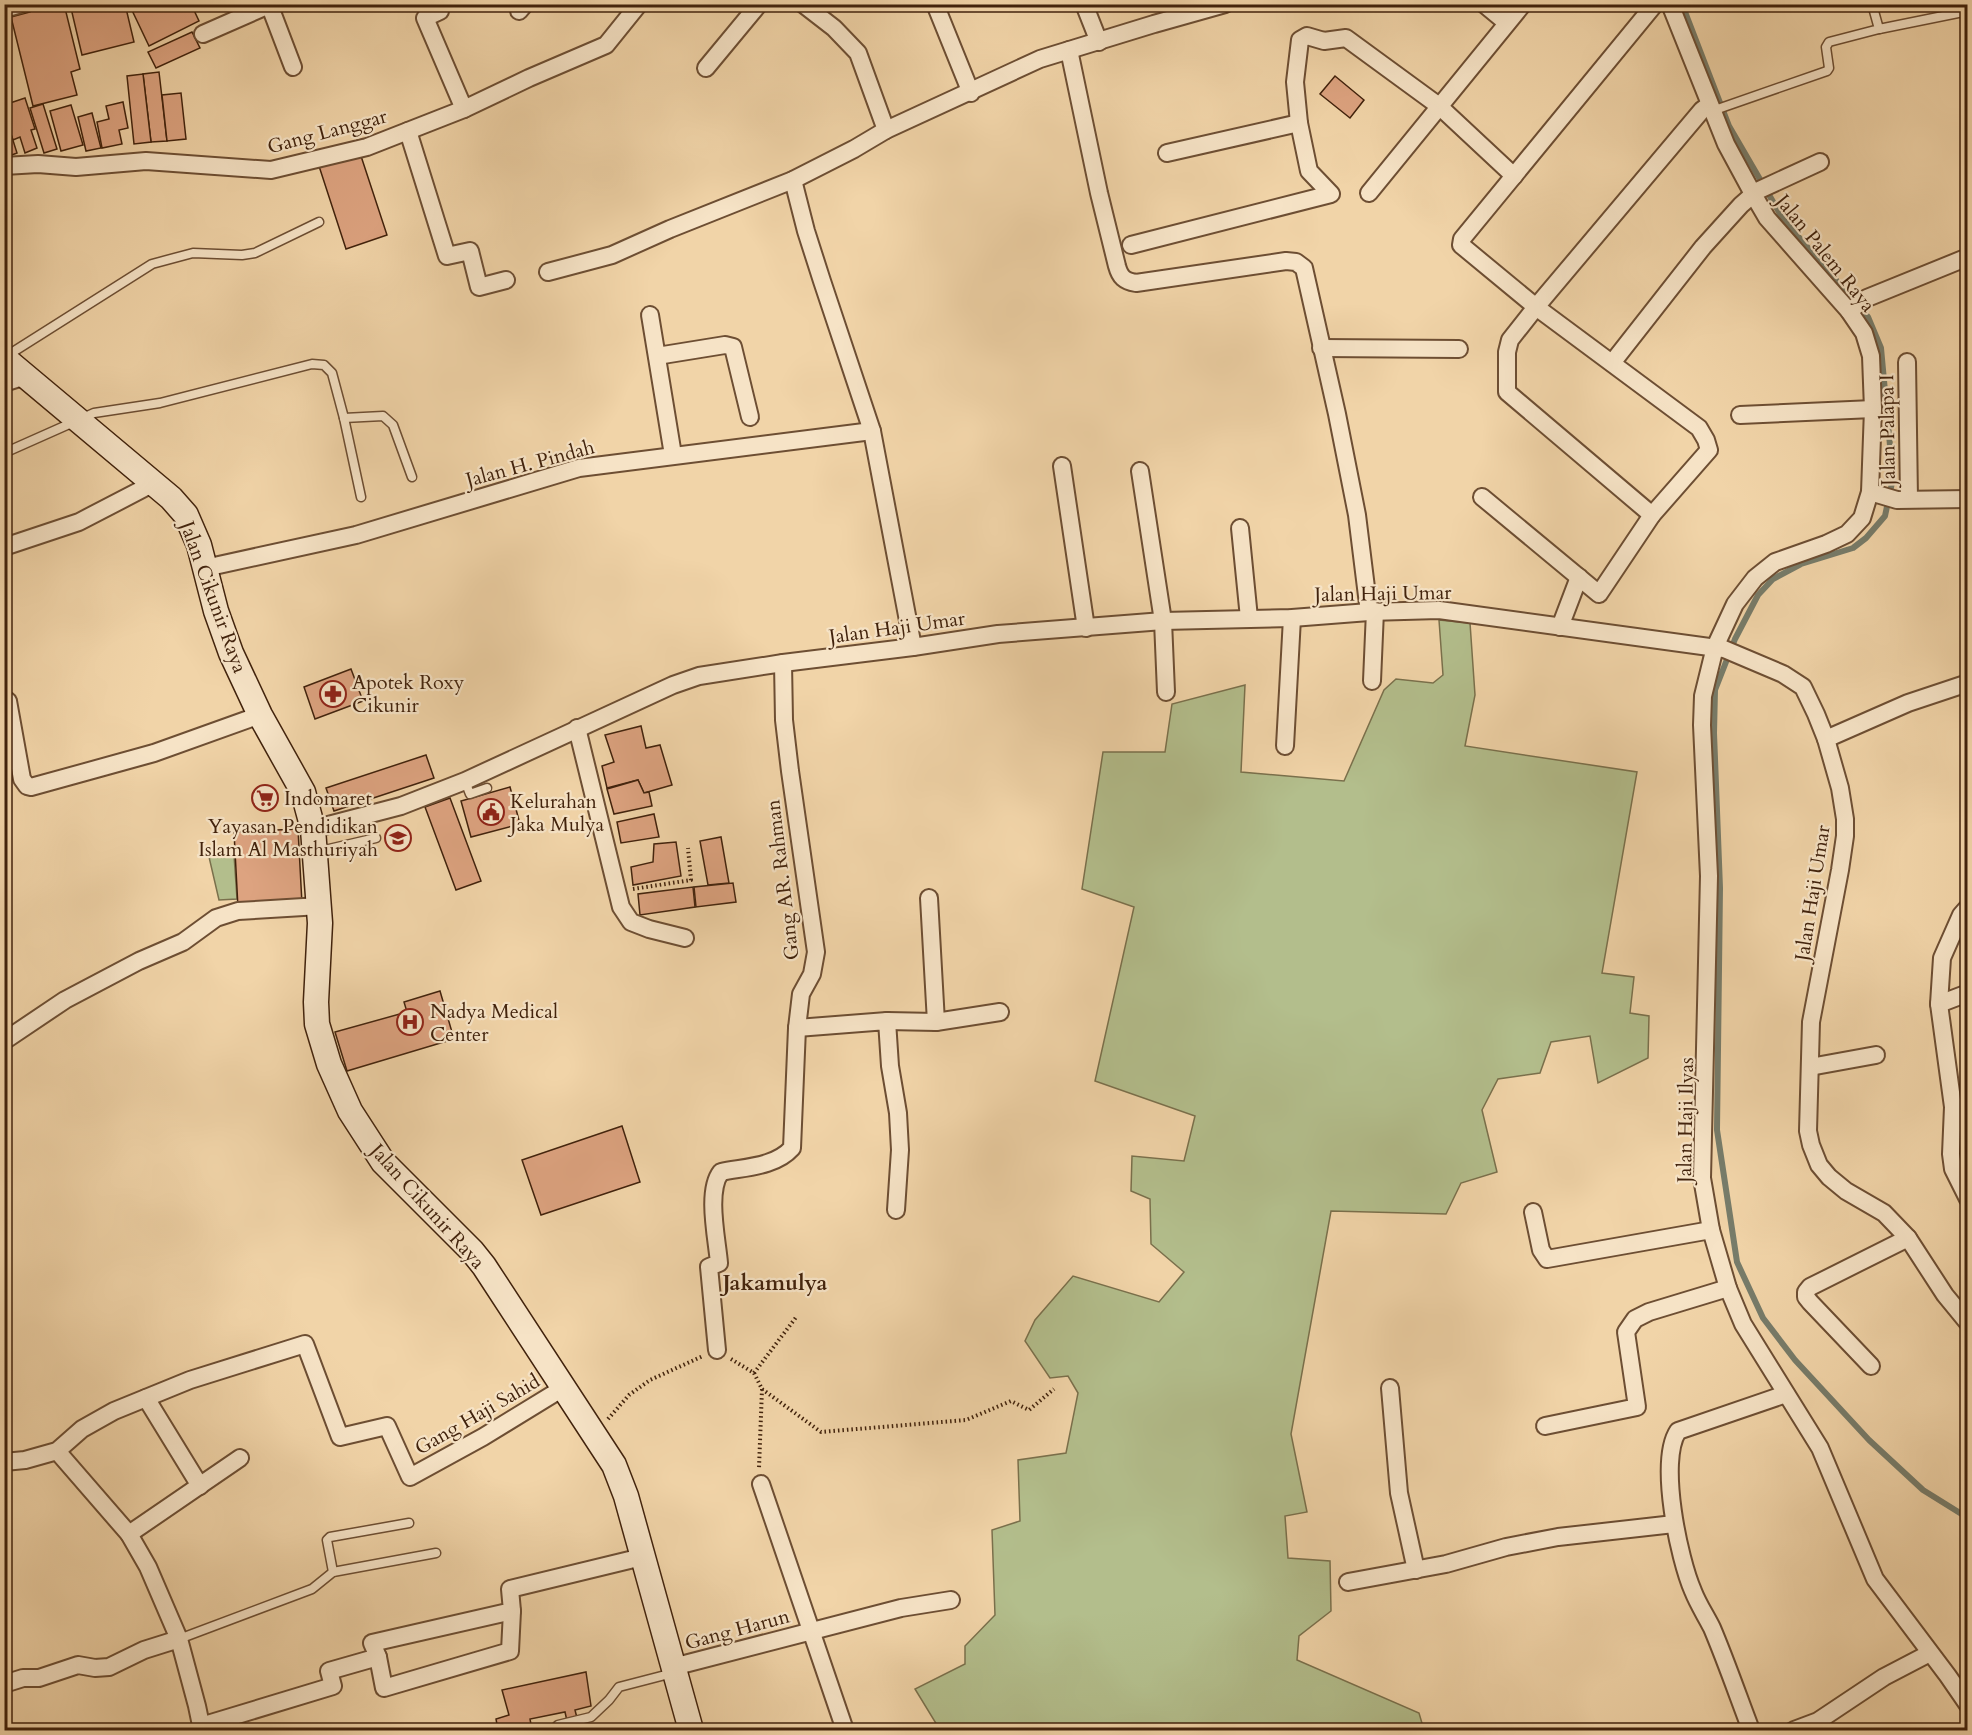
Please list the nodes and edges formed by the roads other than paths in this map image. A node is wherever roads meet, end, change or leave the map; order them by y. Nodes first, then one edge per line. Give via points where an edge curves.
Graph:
1 (21, 4) edge
2 (438, 4) edge
3 (639, 4) edge
4 (759, 4) edge
5 (803, 4) edge
6 (935, 4) edge
7 (1084, 4) edge
8 (1225, 4) edge
9 (1484, 4) edge
10 (1523, 4) edge
11 (1655, 4) edge
12 (1670, 4) edge
13 (1872, 4) edge
14 (269, 5) edge
15 (4, 9) edge
16 (1968, 11) edge
17 (1507, 23) junction
18 (1879, 29) junction
19 (203, 34) dead end
20 (1098, 42) junction
21 (1069, 50) junction
22 (292, 67) dead end
23 (706, 68) dead end
24 (971, 93) junction
25 (1439, 106) junction
26 (464, 109) junction
27 (1713, 109) junction
28 (1299, 123) junction
29 (886, 130) junction
30 (408, 131) junction
31 (1167, 153) dead end
32 (1821, 162) dead end
33 (4, 166) edge
34 (1514, 176) junction
35 (793, 180) junction
36 (1760, 190) junction
37 (1369, 193) dead end
38 (319, 222) dead end
39 (1131, 245) dead end
40 (1968, 257) edge
41 (548, 272) dead end
42 (506, 280) dead end
43 (1536, 307) junction
44 (1851, 310) junction
45 (650, 315) dead end
46 (1321, 348) junction
47 (1459, 349) dead end
48 (657, 356) junction
49 (4, 357) edge
50 (1907, 362) dead end
51 (1612, 363) junction
52 (15, 379) edge
53 (1873, 409) junction
54 (1740, 415) dead end
55 (750, 417) dead end
56 (344, 418) junction
57 (79, 419) junction
58 (872, 430) junction
59 (4, 453) edge
60 (674, 455) junction
61 (1062, 465) dead end
62 (1140, 471) dead end
63 (412, 477) dead end
64 (154, 483) junction
65 (1874, 494) junction
66 (361, 497) dead end
67 (1482, 497) dead end
68 (1903, 499) junction
69 (1968, 499) edge
70 (1652, 515) junction
71 (1240, 528) dead end
72 (4, 547) edge
73 (205, 568) junction
74 (1579, 577) junction
75 (1372, 611) junction
76 (1249, 618) junction
77 (1292, 618) junction
78 (1163, 621) junction
79 (1560, 627) junction
80 (1086, 628) junction
81 (913, 647) junction
82 (1726, 650) junction
83 (783, 663) junction
84 (1372, 681) dead end
85 (1968, 683) edge
86 (1166, 692) dead end
87 (4, 702) edge
88 (260, 715) junction
89 (577, 728) junction
90 (1826, 739) junction
91 (1285, 746) dead end
92 (465, 781) junction
93 (487, 788) dead end
94 (376, 838) dead end
95 (315, 841) junction
96 (929, 898) dead end
97 (320, 906) junction
98 (1968, 907) edge
99 (685, 938) dead end
100 (1968, 993) edge
101 (1940, 1004) junction
102 (1000, 1012) dead end
103 (888, 1021) junction
104 (936, 1022) junction
105 (797, 1028) junction
106 (4, 1041) edge
107 (1876, 1055) dead end
108 (1810, 1067) junction
109 (1968, 1133) edge
110 (1952, 1139) junction
111 (1968, 1199) edge
112 (896, 1210) dead end
113 (1533, 1212) dead end
114 (1711, 1230) junction
115 (1908, 1238) junction
116 (1728, 1288) junction
117 (1968, 1323) edge
118 (717, 1350) road end
119 (1871, 1366) dead end
120 (563, 1388) junction
121 (1390, 1389) dead end
122 (1786, 1394) junction
123 (146, 1398) junction
124 (1545, 1426) dead end
125 (57, 1451) junction
126 (240, 1458) dead end
127 (4, 1462) edge
128 (761, 1484) road end
129 (200, 1486) junction
130 (409, 1523) dead end
131 (1674, 1524) junction
132 (129, 1534) junction
133 (436, 1553) dead end
134 (642, 1557) junction
135 (1416, 1570) junction
136 (333, 1572) junction
137 (1348, 1582) dead end
138 (951, 1600) dead end
139 (512, 1611) junction
140 (811, 1631) junction
141 (178, 1640) junction
142 (1930, 1653) junction
143 (378, 1657) junction
144 (674, 1670) junction
145 (4, 1684) edge
146 (1968, 1705) edge
147 (202, 1728) edge
148 (1804, 1729) edge
149 (553, 1731) edge
150 (691, 1731) edge
151 (845, 1731) edge
152 (1751, 1731) edge

1 - 15 street
2 - 26 street via 440,11 425,18
3 - 26 street, Gang Langgar via 606,45
4 - 23 street
5 - 29 street via 858,53
6 - 24 street
7 - 20 street
8 - 20 street
9 - 17 street
10 - 17 street
11 - 34 street
12 - 27 street, Jalan Palem Raya
13 - 18 lane
14 - 19 street
14 - 22 street
16 - 18 lane
17 - 25 street
18 - 27 lane via 1829,42 1826,72
20 - 21 street
21 - 24 street via 1040,59
21 - 46 street via 1099,193 1124,280 1136,283 1296,262 1307,276
24 - 29 street
25 - 28 street via 1346,38 1324,41 1307,36 1299,40 1295,82
25 - 34 street
25 - 37 street
26 - 30 street, Gang Langgar
27 - 36 street, Jalan Palem Raya via 1726,144
27 - 43 street via 1702,110
28 - 31 street
28 - 39 street via 1309,171 1330,194
29 - 35 street
30 - 33 street, Gang Langgar via 367,147 271,170 146,161
30 - 42 street via 447,256 470,251 479,287
32 - 36 street
34 - 43 street via 1461,245
35 - 41 street via 612,255
35 - 58 street
36 - 44 street, Jalan Palem Raya via 1767,218
36 - 51 street via 1741,205 1704,247
38 - 49 lane via 255,253 193,253 152,264
40 - 44 street via 1867,298
43 - 51 street
43 - 70 street via 1510,340 1507,392
44 - 53 street, Jalan Palem Raya via 1871,356
45 - 48 street
46 - 47 street
46 - 75 street via 1337,414
48 - 55 street via 733,347
48 - 60 street
49 - 52 street, Jalan Cikunir Raya
50 - 68 street, Jalan Palapa I
51 - 70 street via 1699,428 1709,450
52 - 57 street, Jalan Cikunir Raya
53 - 54 street
53 - 65 street, Jalan Palem Raya
56 - 57 lane via 332,373 324,365 312,364 160,403 109,409
56 - 63 lane via 383,416 393,425
56 - 66 lane
57 - 59 lane
57 - 64 street, Jalan Cikunir Raya
58 - 60 street, Jalan H. Pindah
58 - 81 street
60 - 73 street, Jalan H. Pindah via 579,468 356,535
61 - 80 street
62 - 78 street
64 - 72 street via 80,522
64 - 73 street, Jalan Cikunir Raya via 186,515
65 - 68 street
65 - 82 street, Jalan Palem Raya via 1862,518 1847,534 1775,562 1755,578 1735,604
67 - 74 street
68 - 69 street
70 - 74 street via 1599,594
71 - 76 street
73 - 88 street, Jalan Cikunir Raya via 231,653
74 - 79 street
75 - 77 street, Jalan Haji Umar
75 - 79 street, Jalan Haji Umar via 1439,610
75 - 84 street
76 - 77 street, Jalan Haji Umar
76 - 78 street, Jalan Haji Umar
77 - 91 street
78 - 80 street, Jalan Haji Umar
78 - 86 street
79 - 82 street, Jalan Haji Umar
80 - 81 street, Jalan Haji Umar via 998,634
81 - 83 street, Jalan Haji Umar
82 - 90 street, Jalan Haji Umar via 1783,674 1803,687
82 - 114 street, Jalan Haji Ilyas via 1703,696 1702,725 1709,876 1702,1178
83 - 89 street, Jalan Haji Umar via 699,676
83 - 105 street, Gang AR. Rahman via 784,720 816,952 812,974 801,994
85 - 90 street via 1908,703
87 - 88 street via 8,701 22,779 31,787 154,753
88 - 95 street, Jalan Cikunir Raya via 303,792
89 - 92 street, Jalan Haji Umar
89 - 99 street via 621,907 631,922
90 - 108 street, Jalan Haji Umar via 1844,803 1845,836 1811,1022
92 - 93 lane via 470,794
92 - 95 street, Jalan Haji Umar
94 - 95 lane
95 - 97 street, Jalan Cikunir Raya
96 - 104 street
97 - 106 street via 238,911 216,918 183,942 64,1000
97 - 120 street, Jalan Cikunir Raya via 317,1024 350,1111 383,1161 484,1266
98 - 101 street via 1942,958
100 - 101 street
101 - 110 street via 1953,1107
102 - 104 street
103 - 104 street
103 - 105 street
103 - 112 street via 900,1150
105 - 118 street, Gang AR. Rahman via 792,1148 775,1161 721,1172 716,1179 713,1202 719,1263 709,1267
107 - 108 street
108 - 115 street, Jalan Haji Umar via 1808,1131 1813,1155 1829,1178 1884,1213
109 - 110 street
110 - 111 street via 1953,1169
113 - 114 street via 1541,1250 1547,1258
114 - 116 street, Jalan Haji Ilyas
115 - 117 street, Jalan Haji Umar
115 - 119 street via 1806,1292 1810,1302
116 - 122 street, Jalan Haji Ilyas via 1743,1324
116 - 124 street via 1635,1319 1626,1332 1637,1407
120 - 123 street, Gang Haji Sahid via 411,1477 387,1425 340,1437 305,1344
120 - 134 street, Jalan Cikunir Raya via 614,1465
121 - 135 street via 1399,1493
122 - 131 street via 1678,1431 1670,1456
122 - 142 street, Jalan Haji Ilyas via 1821,1448 1875,1579
123 - 125 street via 82,1429
123 - 129 street
125 - 127 street
125 - 132 street
126 - 129 street
128 - 140 street
129 - 132 street
130 - 136 lane via 330,1537 326,1545
131 - 135 street via 1558,1537
131 - 152 street via 1692,1590 1712,1628
132 - 141 street via 148,1567
133 - 136 lane
134 - 139 street via 510,1589
134 - 144 street, Jalan Cikunir Raya
135 - 137 street
136 - 141 lane via 312,1589
138 - 140 street, Gang Harun
139 - 143 street via 372,1643
139 - 143 street via 510,1651 384,1688
140 - 144 street, Gang Harun
140 - 151 street
141 - 145 street via 144,1650 109,1667 78,1665
141 - 147 street
142 - 146 street, Jalan Haji Ilyas
142 - 148 street via 1884,1677
143 - 147 street via 329,1671 333,1686
144 - 149 lane via 619,1687 591,1717 558,1725
144 - 150 street, Jalan Cikunir Raya

